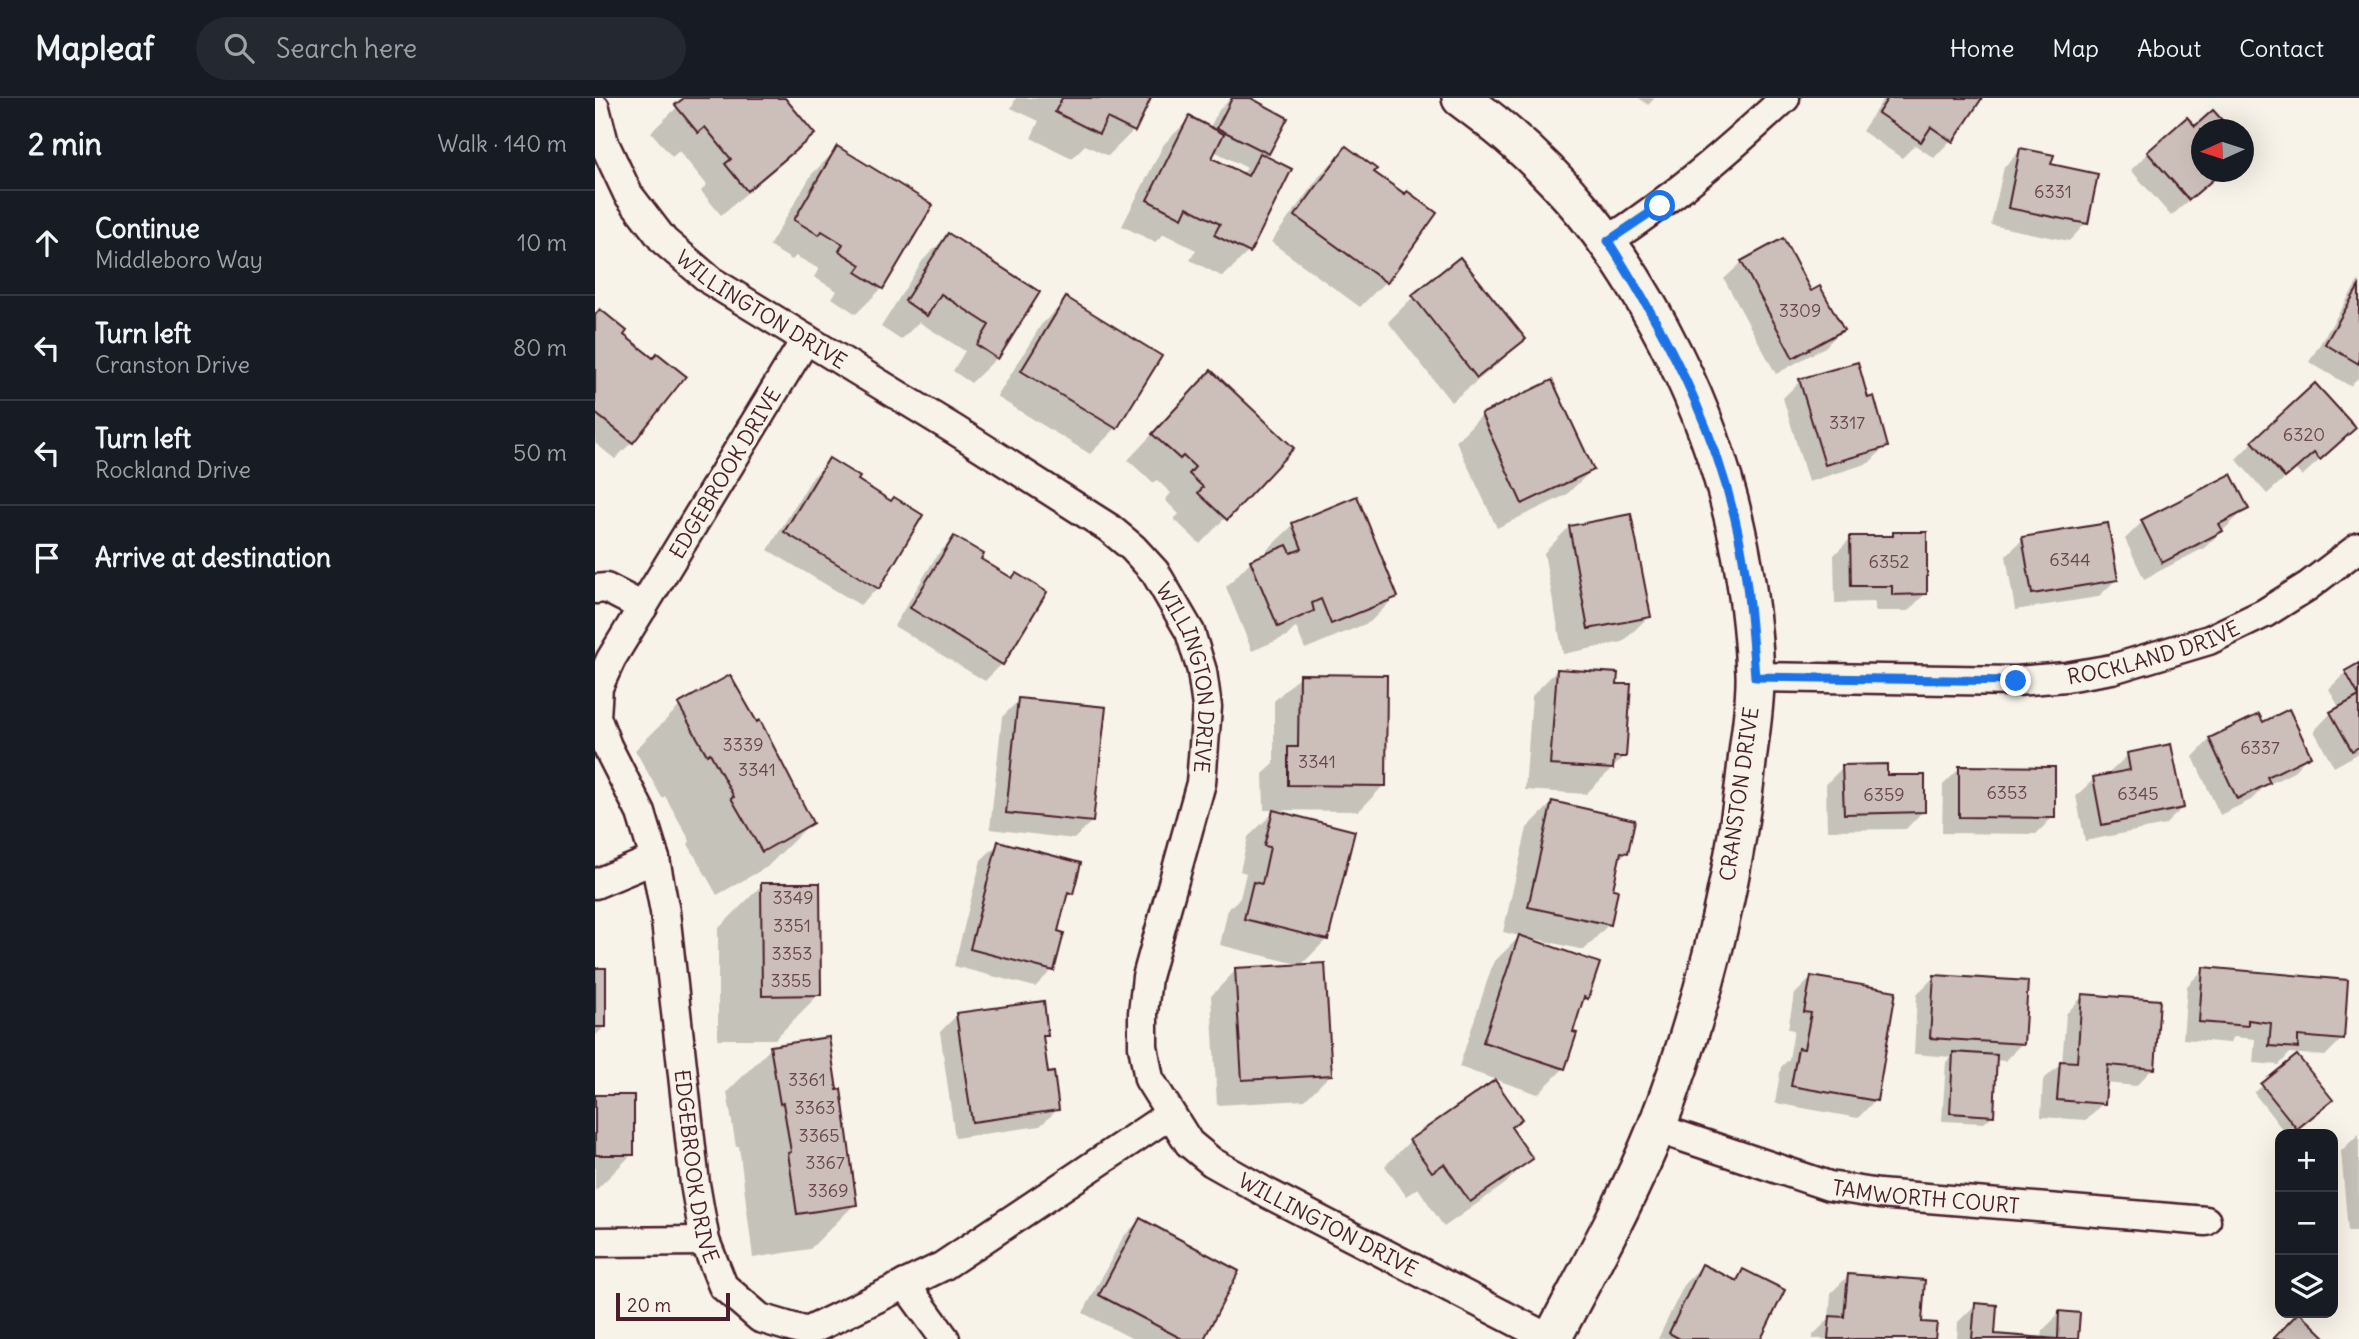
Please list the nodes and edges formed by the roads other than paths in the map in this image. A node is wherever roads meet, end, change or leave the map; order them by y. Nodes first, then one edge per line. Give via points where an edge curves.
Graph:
1 (1461, 98) edge
2 (1785, 98) edge
3 (595, 108) edge
4 (1608, 241) junction
5 (806, 339) junction
6 (2359, 547) edge
7 (595, 589) edge
8 (643, 607) junction
9 (1755, 677) junction
10 (655, 859) junction
11 (595, 884) edge
12 (1170, 1115) junction
13 (1656, 1128) junction
14 (2206, 1221) dead end
15 (705, 1241) junction
16 (595, 1242) edge
17 (905, 1284) junction
18 (945, 1339) edge
19 (1551, 1339) edge

1 - 4 street, CRANSTON DRIVE via 1548,171
2 - 4 street via 1724,155
3 - 5 street, WILLINGTON DRIVE via 604,143 628,194 664,241 711,281
4 - 9 street, CRANSTON DRIVE via 1667,341 1717,455 1744,563
5 - 8 street, EDGEBROOK DRIVE
5 - 12 street, WILLINGTON DRIVE via 1109,528 1155,572 1190,632 1202,671 1206,707 1201,783 1147,977 1143,1013 1149,1079
6 - 9 street, ROCKLAND DRIVE via 2265,613 2209,640 2112,669 2016,681
7 - 8 street via 606,588
8 - 10 street, EDGEBROOK DRIVE via 598,687 596,718 641,813
9 - 13 street, CRANSTON DRIVE via 1743,799 1730,871 1708,966
10 - 11 street
10 - 15 street, EDGEBROOK DRIVE
12 - 17 street, EDGEBROOK DRIVE via 943,1266
12 - 19 street, WILLINGTON DRIVE via 1189,1143 1212,1162
13 - 14 street, TAMWORTH COURT via 1829,1186
13 - 19 street, CRANSTON DRIVE
15 - 16 street
15 - 17 street, EDGEBROOK DRIVE via 723,1286 760,1318 807,1332
17 - 18 street

